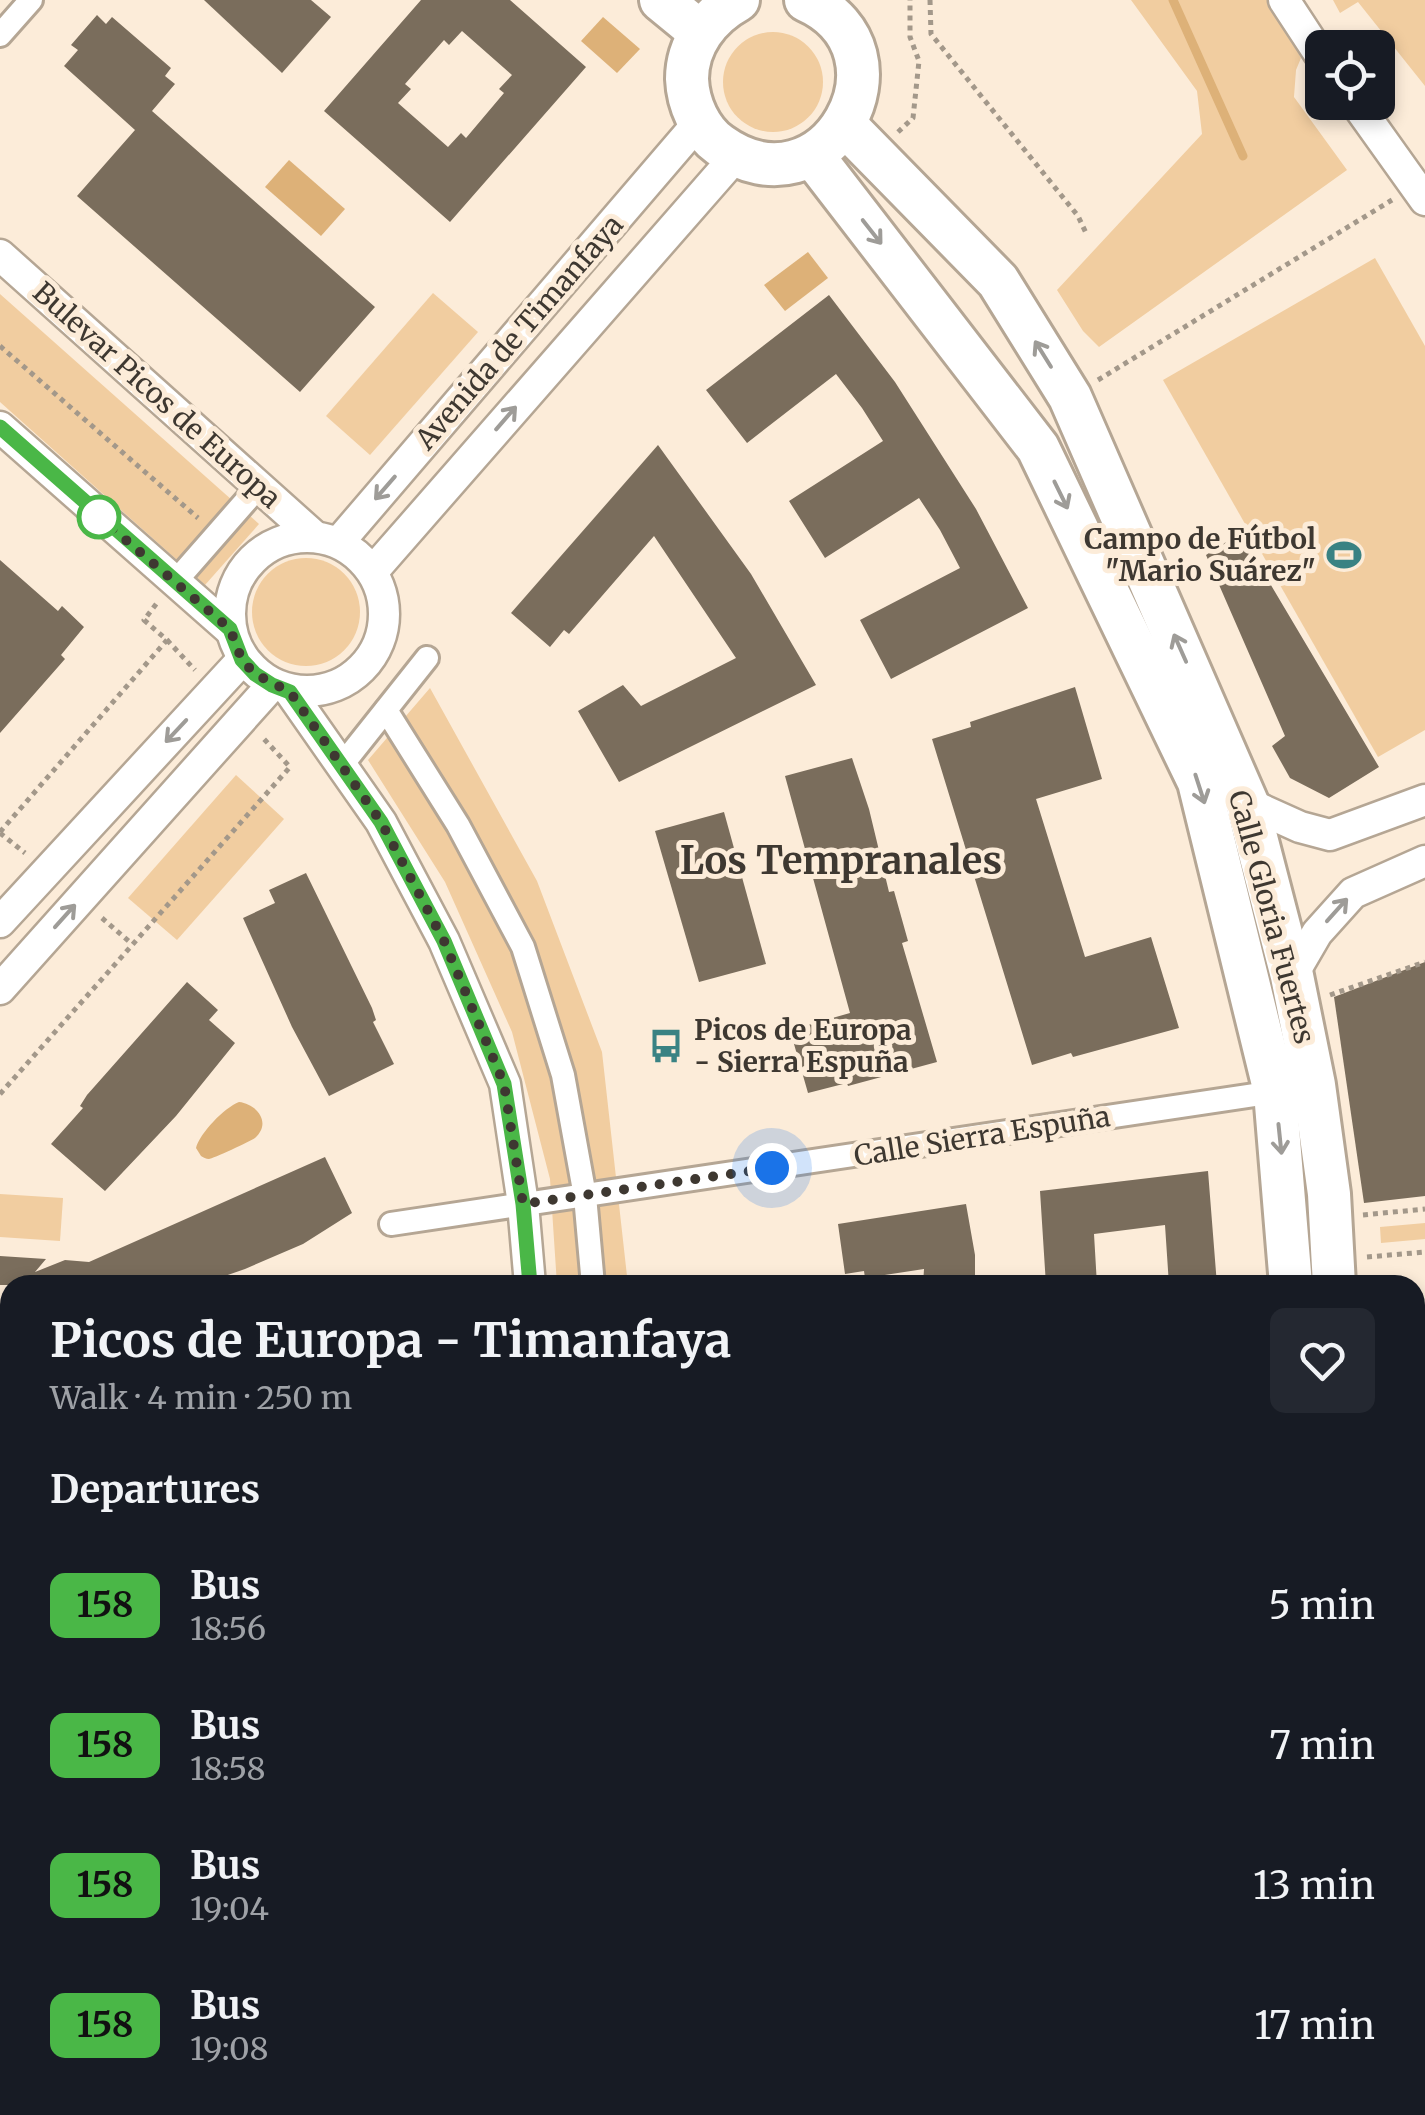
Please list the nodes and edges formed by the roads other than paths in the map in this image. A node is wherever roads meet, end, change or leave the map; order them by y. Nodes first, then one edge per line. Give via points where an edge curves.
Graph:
1 (31, 0) edge
2 (660, 0) edge
3 (736, 0) edge
4 (810, 0) edge
5 (1284, 0) edge
6 (700, 32) junction
7 (1305, 32) edge
8 (0, 35) edge
9 (1368, 120) edge
10 (699, 122) junction
11 (845, 125) junction
12 (812, 155) junction
13 (736, 156) junction
14 (1420, 193) edge
15 (0, 255) edge
16 (0, 427) edge
17 (259, 486) junction
18 (326, 539) junction
19 (373, 570) junction
20 (175, 582) junction
21 (230, 629) junction
22 (427, 658) dead end
23 (242, 660) junction
24 (281, 688) junction
25 (386, 710) junction
26 (342, 765) junction
27 (1425, 800) edge
28 (1248, 803) junction
29 (1425, 862) edge
30 (0, 922) edge
31 (0, 989) edge
32 (1296, 991) junction
33 (1275, 1092) junction
34 (586, 1196) junction
35 (523, 1204) junction
36 (391, 1224) dead end
37 (1349, 1271) edge
38 (529, 1275) edge
39 (592, 1275) edge
40 (1290, 1275) edge

1 - 8 street
2 - 6 main road
3 - 6 main road
4 - 11 main road via 839,25 856,57 859,81
5 - 7 street
6 - 10 main road via 687,77
9 - 14 street
10 - 13 main road
10 -> 18 street, Avenida de Timanfaya
11 - 12 main road
28 -> 11 main road, Calle Gloria Fuertes via 1070,397 998,281
12 - 13 main road via 787,164
12 -> 33 main road, Calle Gloria Fuertes via 1038,448 1199,782
19 -> 13 street, Avenida de Timanfaya
15 - 17 street, Bulevar Picos de Europa
16 - 20 street
17 - 18 street, Bulevar Picos de Europa
17 - 20 street
18 - 19 street via 358,554
18 - 21 street via 272,544 238,576
19 - 24 street via 385,607 372,658 338,686
20 - 21 street
21 - 23 street
22 - 25 street
23 - 24 street
23 -> 30 street
24 - 26 street
31 -> 24 street via 232,730
25 - 26 street
25 - 34 street via 458,824 523,947 563,1075
26 - 35 street via 381,822 444,941 504,1084
27 - 28 street via 1330,835
28 - 32 main road, Calle Gloria Fuertes
32 -> 29 street via 1317,933 1353,893
32 - 37 main road, Calle Gloria Fuertes via 1329,1194
33 - 34 street, Calle Sierra Espuña
33 -> 40 main road, Calle Gloria Fuertes
34 - 35 street, Calle Sierra Espuña
34 - 39 street
35 - 36 street, Calle Sierra Espuña
35 - 38 street

